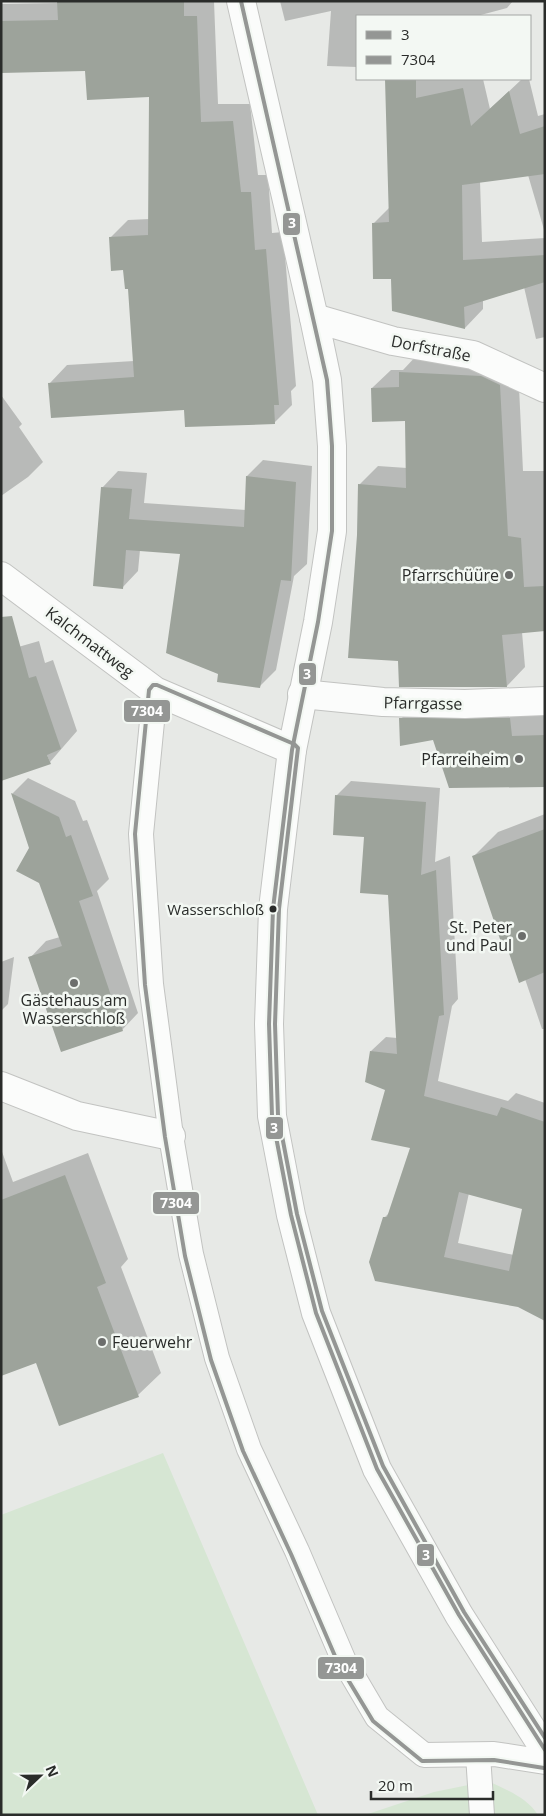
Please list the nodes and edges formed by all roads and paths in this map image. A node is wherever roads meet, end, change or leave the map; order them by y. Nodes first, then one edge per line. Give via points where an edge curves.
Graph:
1 (241, 1) edge
2 (314, 318) junction
3 (545, 388) edge
4 (1, 576) edge
5 (155, 691) junction
6 (302, 694) junction
7 (545, 701) edge
8 (292, 750) junction
9 (1, 1086) edge
10 (171, 1136) junction
11 (545, 1750) edge
12 (478, 1754) junction
13 (545, 1762) edge
14 (482, 1815) edge

1 - 2 street
2 - 3 street, Dorfstraße via 393,341 473,355
2 - 6 street via 327,380 332,446 332,530 318,622
4 - 5 street, Kalchmattweg
5 - 8 street, Kalchmattweg
5 - 10 lane via 141,834 150,984
6 - 7 street, Pfarrgasse via 382,702 464,704
6 - 8 street
8 - 11 street via 273,909 269,1024 272,1116 291,1215 316,1313 377,1469 459,1615
9 - 10 street via 77,1116
10 - 12 lane via 191,1254 217,1358 249,1450 344,1661 377,1717 424,1756
12 - 13 lane
12 - 14 lane

